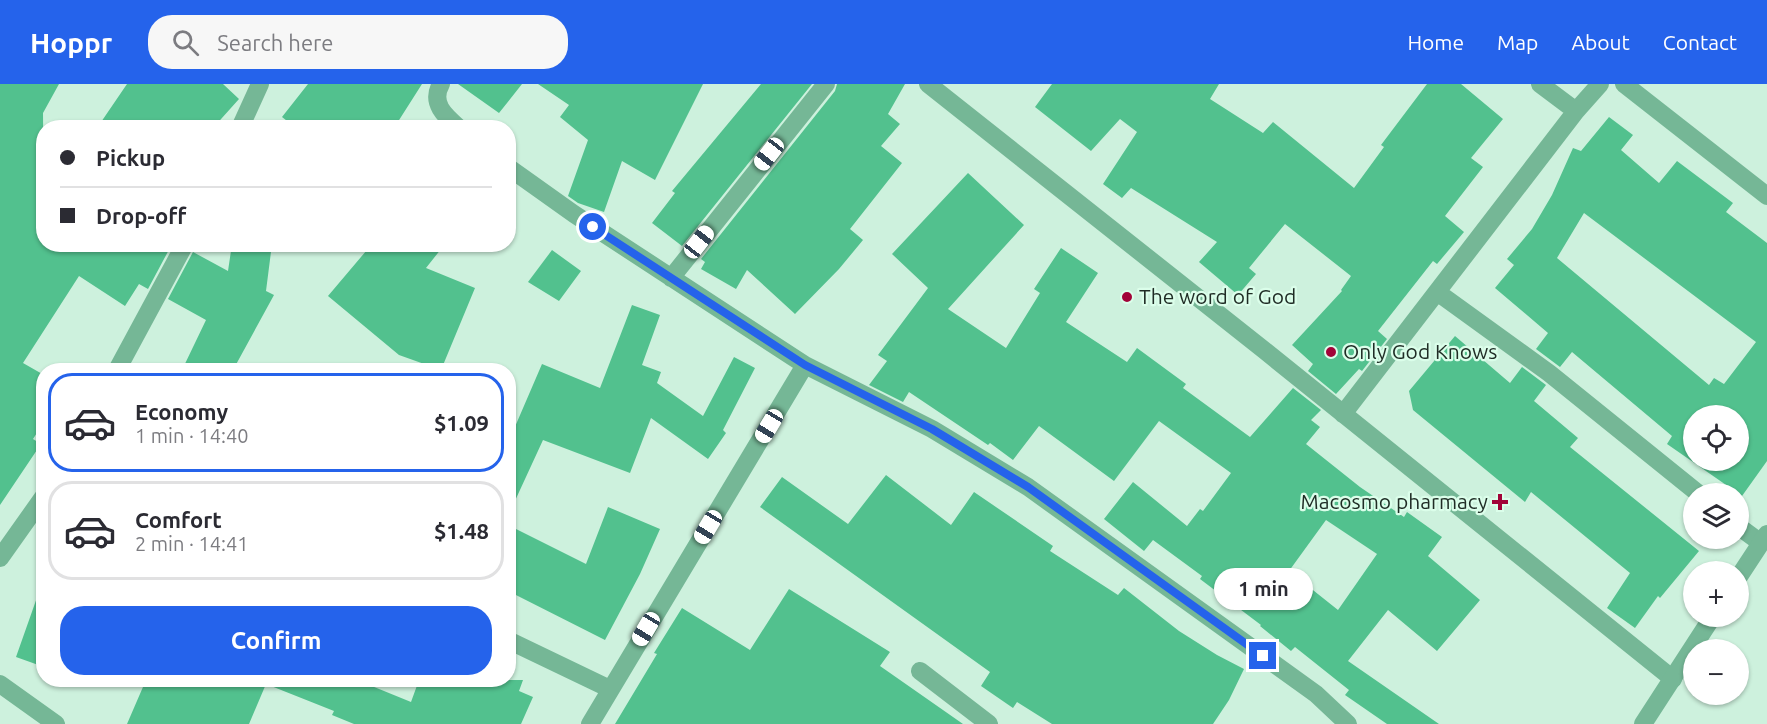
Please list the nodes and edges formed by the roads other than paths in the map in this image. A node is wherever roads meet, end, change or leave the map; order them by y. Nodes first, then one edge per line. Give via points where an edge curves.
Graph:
1 (260, 84) edge
2 (441, 84) edge
3 (825, 84) edge
4 (928, 84) edge
5 (1540, 84) edge
6 (1600, 84) edge
7 (1624, 84) edge
8 (1576, 111) junction
9 (244, 120) edge
10 (450, 120) edge
11 (516, 173) edge
12 (1767, 196) edge
13 (181, 252) edge
14 (671, 278) junction
15 (1437, 292) junction
16 (121, 363) edge
17 (805, 365) junction
18 (1343, 414) junction
19 (1685, 483) edge
20 (36, 507) edge
21 (1749, 532) edge
22 (1764, 539) edge
23 (0, 558) edge
24 (1749, 562) edge
25 (1706, 627) edge
26 (516, 644) edge
27 (920, 671) dead end
28 (1673, 679) junction
29 (610, 689) junction
30 (2, 690) edge
31 (56, 724) edge
32 (590, 724) edge
33 (989, 724) edge
34 (1348, 724) edge
35 (1643, 724) edge

1 - 9 street
2 - 10 street via 437,105
3 - 14 street
4 - 18 street
5 - 8 street
6 - 8 street
7 - 12 street
8 - 15 street
11 - 14 street
13 - 16 street
14 - 17 street
15 - 18 street
15 - 19 street via 1549,373
17 - 29 street
17 - 34 street via 932,429 1028,487 1316,694
18 - 28 street
20 - 23 street
21 - 22 street
22 - 24 street
25 - 28 street
26 - 29 street
27 - 33 street
28 - 35 street
29 - 32 street
30 - 31 street

